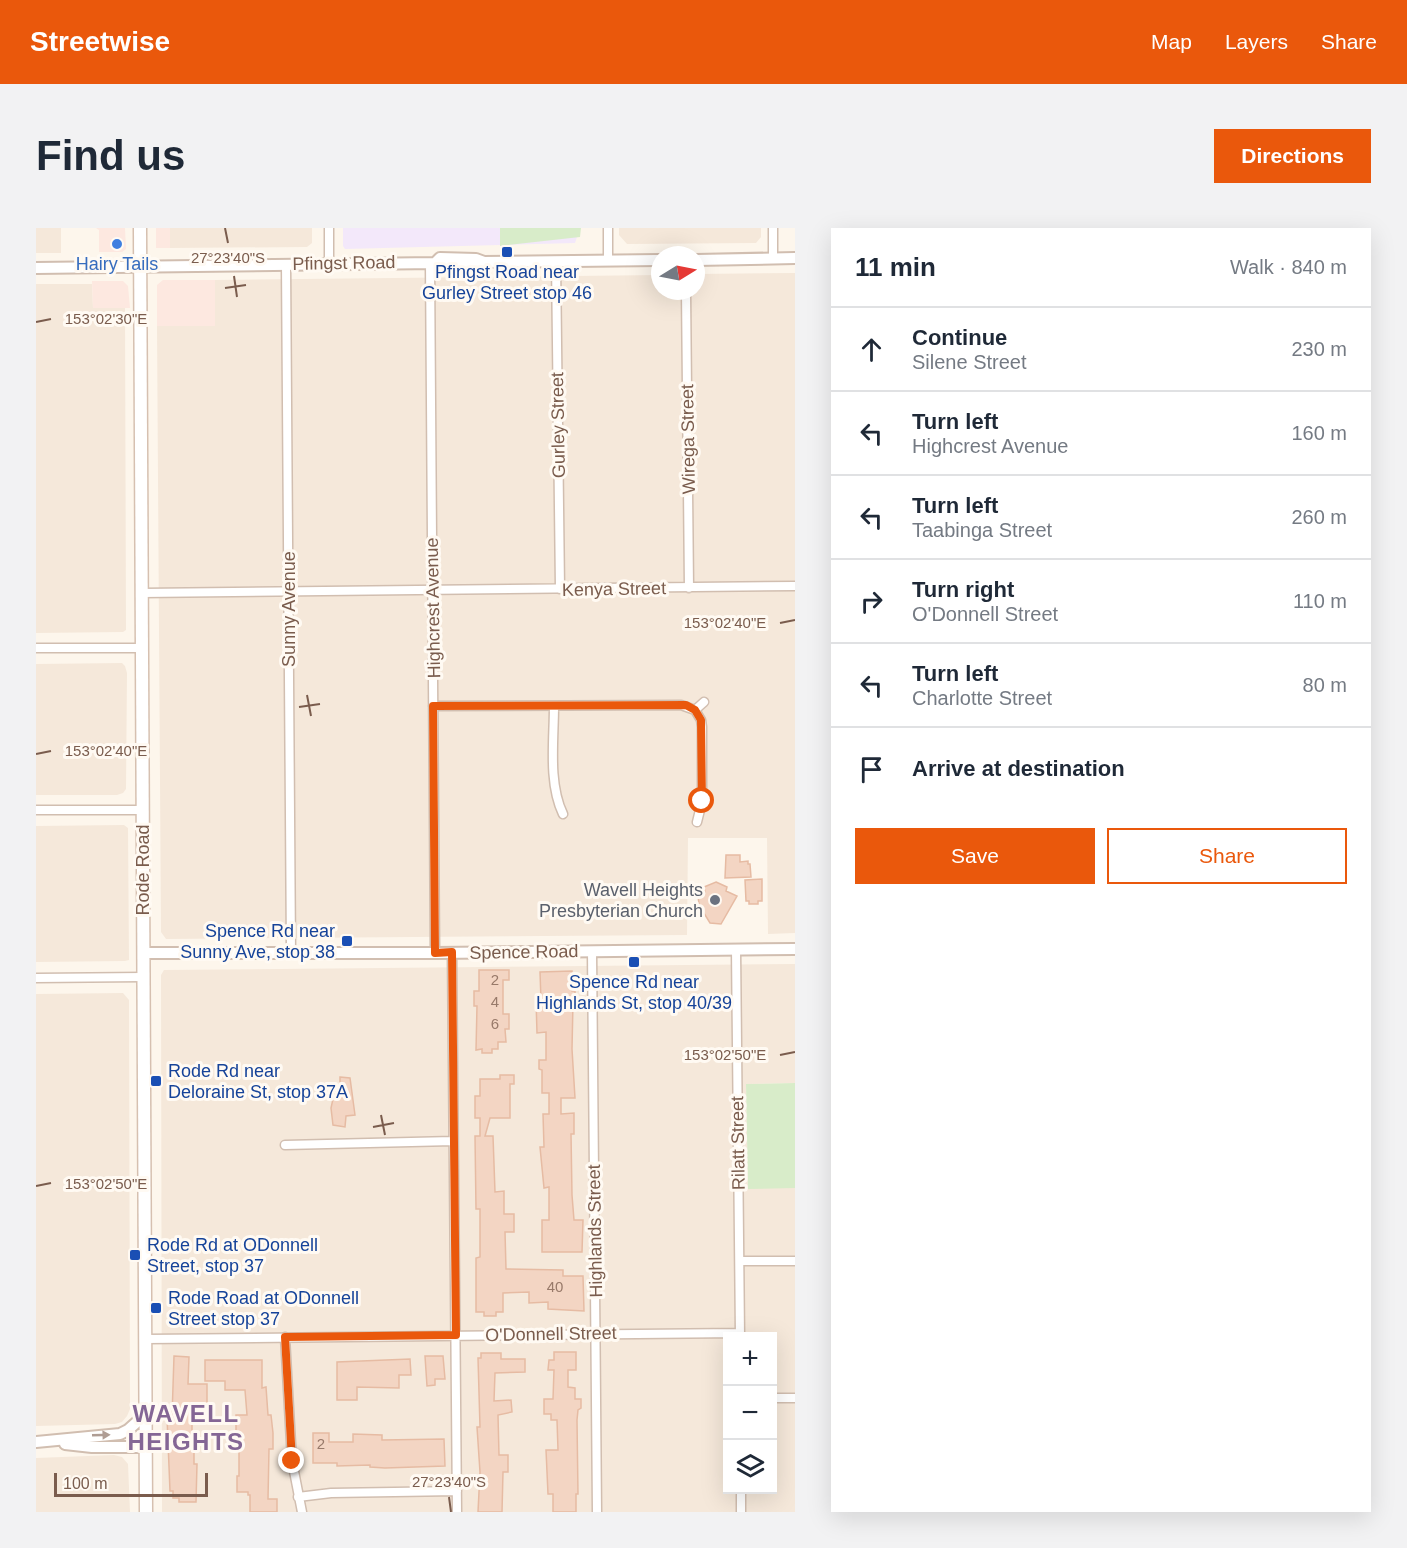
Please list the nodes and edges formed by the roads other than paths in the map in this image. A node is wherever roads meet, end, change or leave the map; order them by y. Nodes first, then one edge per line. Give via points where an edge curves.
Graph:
1 (140, 228) edge
2 (329, 228) edge
3 (608, 228) edge
4 (773, 228) edge
5 (773, 258) junction
6 (795, 258) edge
7 (651, 260) edge
8 (705, 260) edge
9 (556, 261) junction
10 (608, 261) junction
11 (329, 263) junction
12 (433, 263) junction
13 (286, 264) junction
14 (140, 266) junction
15 (36, 268) edge
16 (686, 300) edge
17 (795, 586) edge
18 (689, 588) junction
19 (560, 589) junction
20 (432, 590) junction
21 (289, 591) junction
22 (142, 593) junction
23 (36, 648) edge
24 (142, 648) junction
25 (704, 702) dead end
26 (433, 706) junction
27 (554, 706) junction
28 (695, 710) junction
29 (36, 810) edge
30 (143, 810) junction
31 (563, 814) dead end
32 (697, 822) dead end
33 (736, 949) junction
34 (795, 949) edge
35 (592, 951) junction
36 (452, 952) junction
37 (144, 953) junction
38 (291, 953) junction
39 (435, 953) junction
40 (144, 977) junction
41 (36, 978) edge
42 (453, 1141) junction
43 (285, 1145) dead end
44 (795, 1261) edge
45 (740, 1262) junction
46 (740, 1332) edge
47 (596, 1334) junction
48 (456, 1335) junction
49 (723, 1335) edge
50 (285, 1337) junction
51 (146, 1339) junction
52 (777, 1398) edge
53 (795, 1398) edge
54 (146, 1414) junction
55 (36, 1442) edge
56 (49, 1442) junction
57 (146, 1447) junction
58 (457, 1491) junction
59 (741, 1494) edge
60 (298, 1497) junction
61 (146, 1512) edge
62 (302, 1512) edge
63 (457, 1512) edge
64 (597, 1512) edge
65 (741, 1512) edge

1 - 14 main road, Rode Road
2 - 11 street
3 - 10 street
4 - 5 street
5 - 6 street
5 - 8 street
7 - 10 street, Pfingst Road
9 - 10 street, Pfingst Road
9 - 12 street, Pfingst Road via 484,262 441,268
9 - 19 street, Gurley Street
11 - 12 street, Pfingst Road
11 - 13 street, Pfingst Road
12 - 20 street, Highcrest Avenue
13 - 14 street, Pfingst Road
13 - 21 street, Sunny Avenue
14 - 15 street, Pfingst Road
14 - 22 main road, Rode Road
16 - 18 street, Wirega Street
17 - 18 street, Kenya Street
18 - 19 street, Kenya Street
19 - 20 street, Kenya Street
20 - 21 street, Kenya Street
20 - 26 street, Highcrest Avenue
21 - 22 street, Kenya Street
21 - 38 street, Sunny Avenue
22 - 24 main road, Rode Road
23 - 24 street
24 - 30 main road, Rode Road
25 - 28 street
26 - 27 street
26 - 39 street, Highcrest Avenue
27 - 28 street via 681,705
27 - 31 street via 555,787
28 - 32 street via 702,727 702,801
29 - 30 street
30 - 37 main road, Rode Road
33 - 34 street, Spence Road
33 - 35 street, Spence Road
33 - 45 street, Rilatt Street
35 - 36 street, Spence Road
35 - 47 street, Highlands Street
36 - 39 street, Spence Road
36 - 42 street
37 - 38 street, Spence Road
37 - 40 main road, Rode Road
38 - 39 street, Spence Road
40 - 41 street
40 - 51 main road, Rode Road
42 - 43 street
42 - 48 street
44 - 45 street
45 - 46 street, Rilatt Street
47 - 48 street, O'Donnell Street
47 - 49 street, O'Donnell Street
47 - 64 street, Highlands Street
48 - 50 street, O'Donnell Street
48 - 58 street
50 - 51 street, O'Donnell Street
50 - 60 street via 292,1461
51 - 54 main road, Rode Road
52 - 53 street
56 -> 54 street via 120,1434
54 - 57 main road, Rode Road
55 - 56 street
56 - 57 street
57 - 61 main road, Rode Road
58 - 60 street
58 - 63 street
59 - 65 street
60 - 62 street

